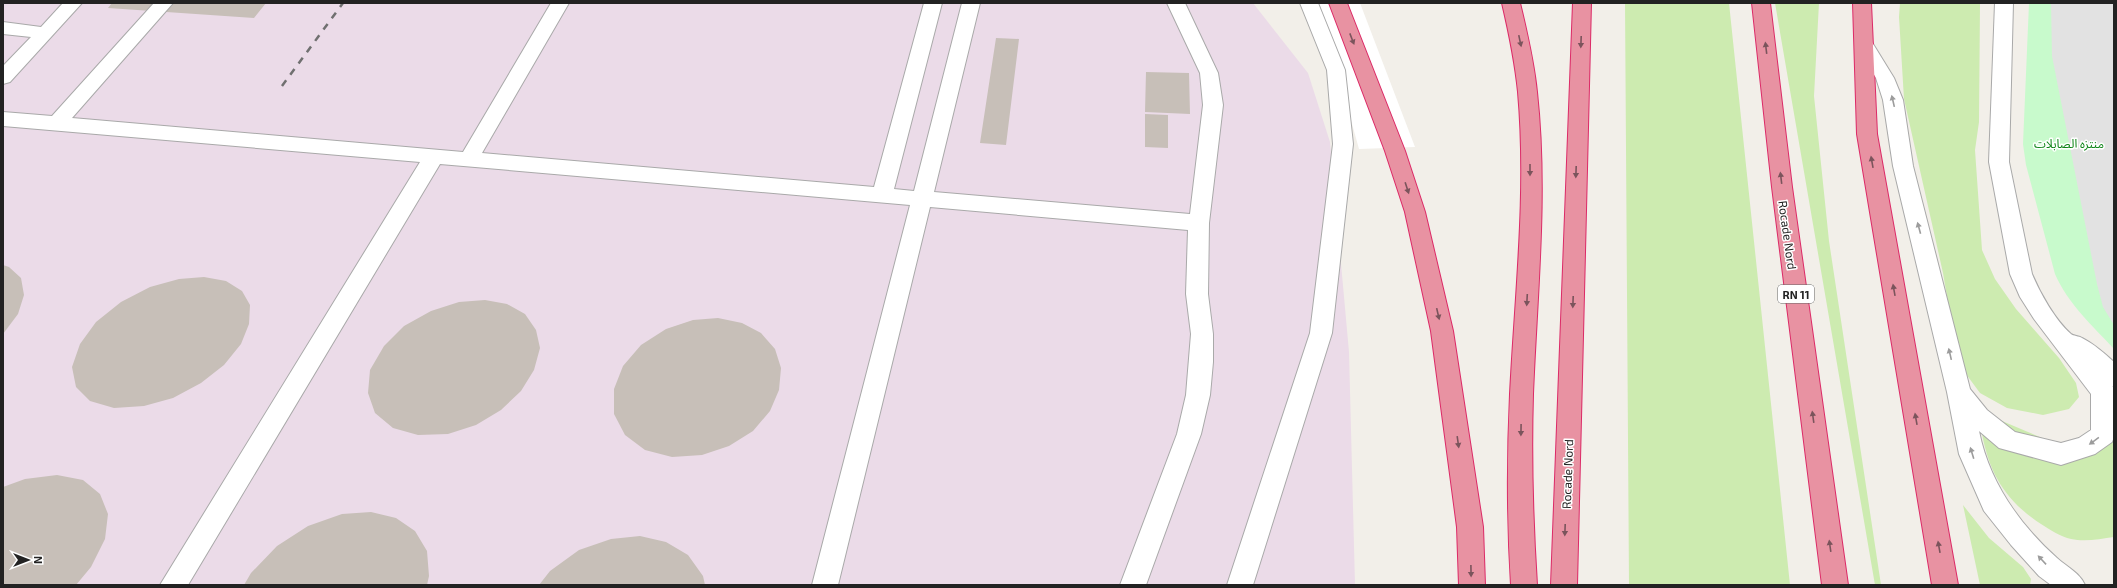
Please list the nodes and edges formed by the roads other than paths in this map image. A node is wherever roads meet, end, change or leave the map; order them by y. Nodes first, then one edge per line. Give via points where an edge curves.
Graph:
1 (73, 3) edge
2 (164, 3) edge
3 (560, 3) edge
4 (933, 3) edge
5 (971, 3) edge
6 (1176, 3) edge
7 (1309, 3) edge
8 (1338, 3) edge
9 (1511, 3) edge
10 (1582, 3) edge
11 (1761, 3) edge
12 (1862, 3) edge
13 (2004, 3) edge
14 (3, 28) edge
15 (44, 33) junction
16 (1864, 43) junction
17 (3, 78) edge
18 (3, 119) edge
19 (57, 124) junction
20 (434, 157) junction
21 (468, 160) junction
22 (882, 196) junction
23 (923, 200) junction
24 (1199, 223) junction
25 (1959, 392) junction
26 (2110, 392) edge
27 (173, 585) edge
28 (825, 585) edge
29 (1133, 585) edge
30 (1240, 585) edge
31 (1472, 585) edge
32 (1524, 585) edge
33 (1564, 585) edge
34 (1835, 585) edge
35 (1945, 585) edge
36 (2072, 585) edge

1 - 15 lane
2 - 19 lane
3 - 21 lane
4 - 22 lane
5 - 23 lane
6 - 24 lane via 1209,73 1213,105
7 - 30 lane via 1336,70 1343,144 1341,168 1321,333
8 -> 31 highway via 1395,151 1415,212 1442,331 1470,527
9 -> 32 highway via 1524,61 1530,136 1528,274 1520,476
10 -> 33 highway, Rocade Nord
34 -> 11 highway, Rocade Nord / RN 11 via 1782,187
12 - 16 highway
13 - 26 lane via 1999,162 2021,274 2028,292 2058,335 2091,354
14 - 15 lane
15 - 17 lane
25 -> 16 lane via 1903,166 1893,100 1885,78
35 -> 16 highway via 1867,134
18 - 19 lane
19 - 20 lane
20 - 21 lane
20 - 27 lane
21 - 22 lane
22 - 23 lane
23 - 24 lane
23 - 28 lane
24 - 29 lane via 1197,294 1202,334 1198,395 1189,434
26 -> 25 lane via 2103,435 2086,447 2061,454 2008,441 1979,417
36 -> 25 lane via 2048,567 1993,503 1971,454

